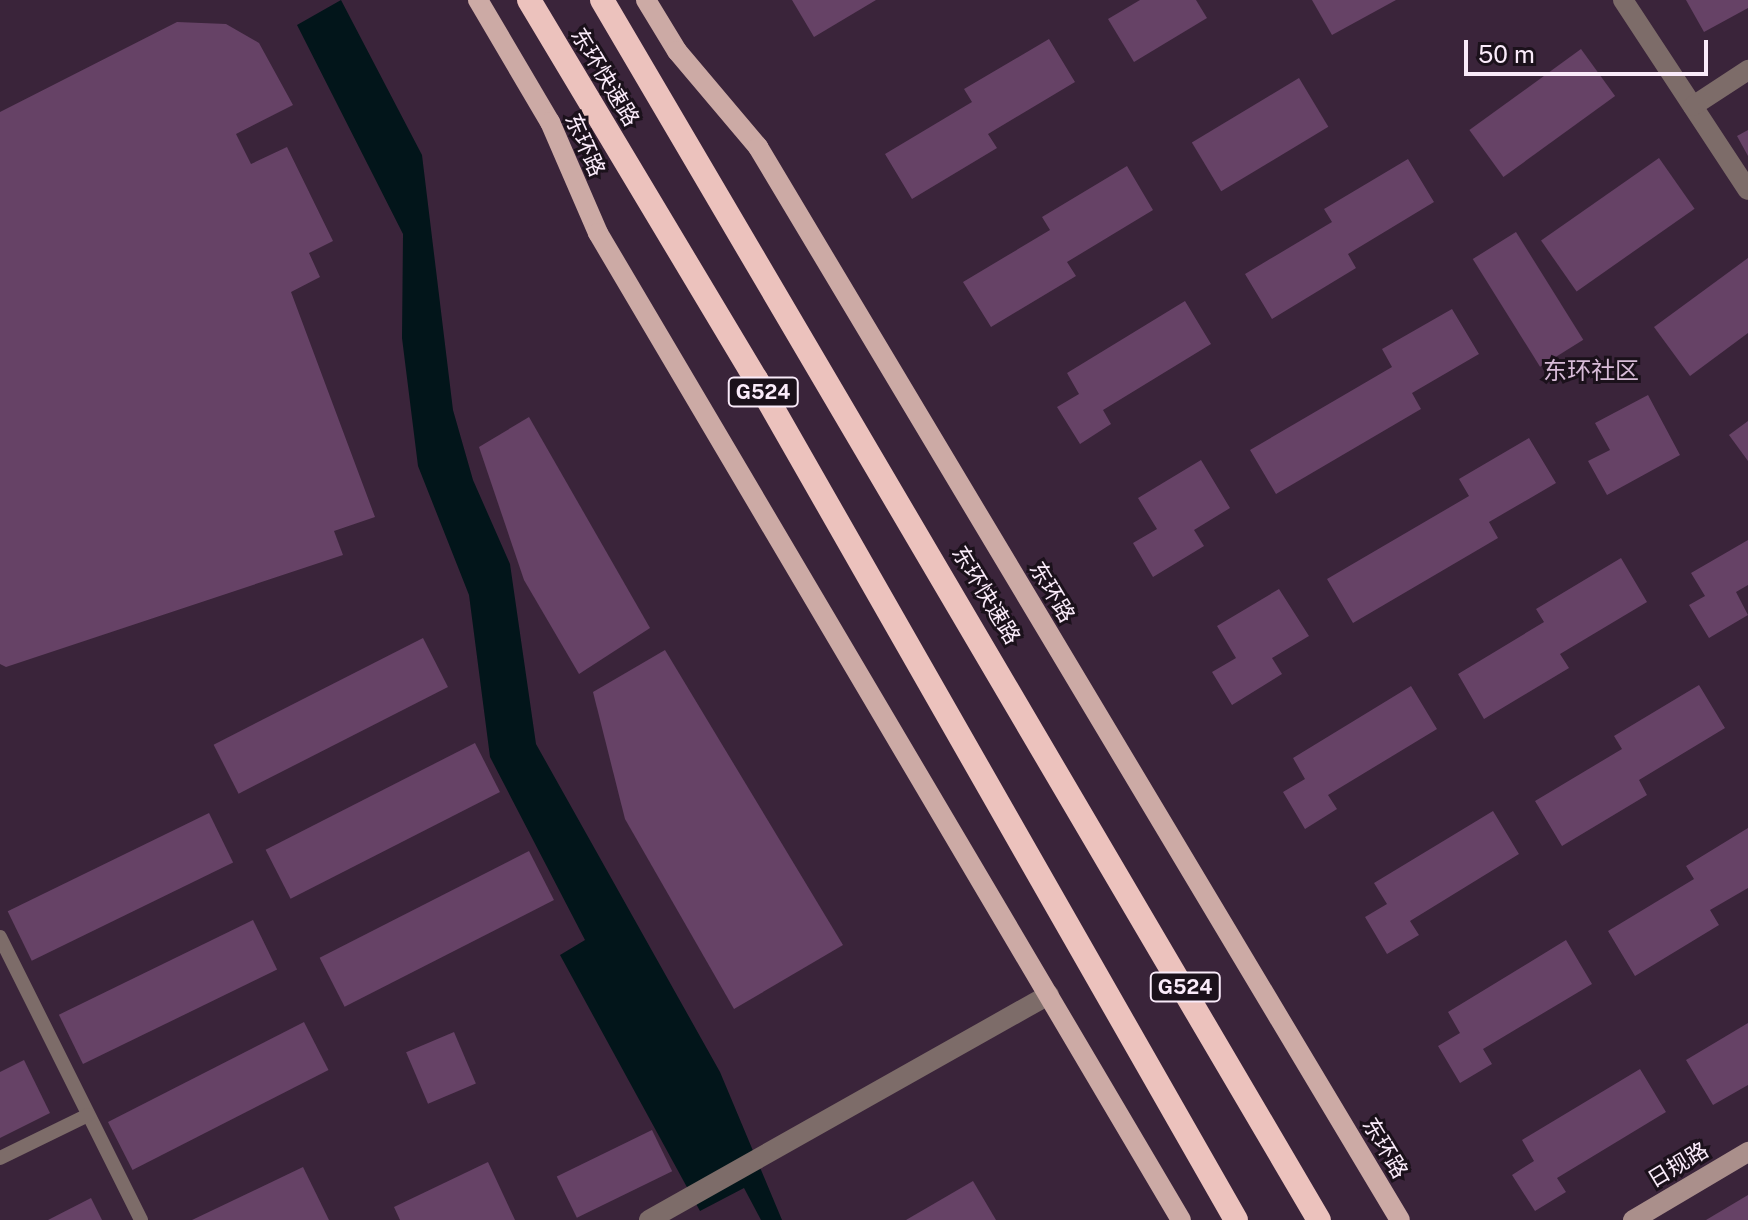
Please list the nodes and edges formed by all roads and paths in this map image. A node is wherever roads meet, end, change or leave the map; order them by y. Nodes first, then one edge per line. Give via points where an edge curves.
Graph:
1 (478, 0) edge
2 (529, 0) edge
3 (602, 0) edge
4 (646, 0) edge
5 (1623, 0) edge
6 (1748, 70) edge
7 (1693, 106) junction
8 (1748, 190) edge
9 (0, 937) edge
10 (1049, 995) junction
11 (88, 1115) junction
12 (1748, 1152) edge
13 (0, 1158) edge
14 (141, 1220) edge
15 (649, 1220) edge
16 (1181, 1220) edge
17 (1236, 1220) edge
18 (1319, 1220) edge
19 (1400, 1220) edge
20 (1633, 1220) edge

1 - 10 main road, 东环路 via 550,122 598,233
2 - 17 highway, 东环快速路 / G524
3 - 18 highway, 东环快速路 / G524 via 1050,754
4 - 19 main road, 东环路 via 677,51 758,147
5 - 7 street
6 - 7 street
7 - 8 street
9 - 11 lane
10 - 15 street
10 - 16 main road, 东环路
11 - 13 lane
11 - 14 lane
12 - 20 street, 日规路

